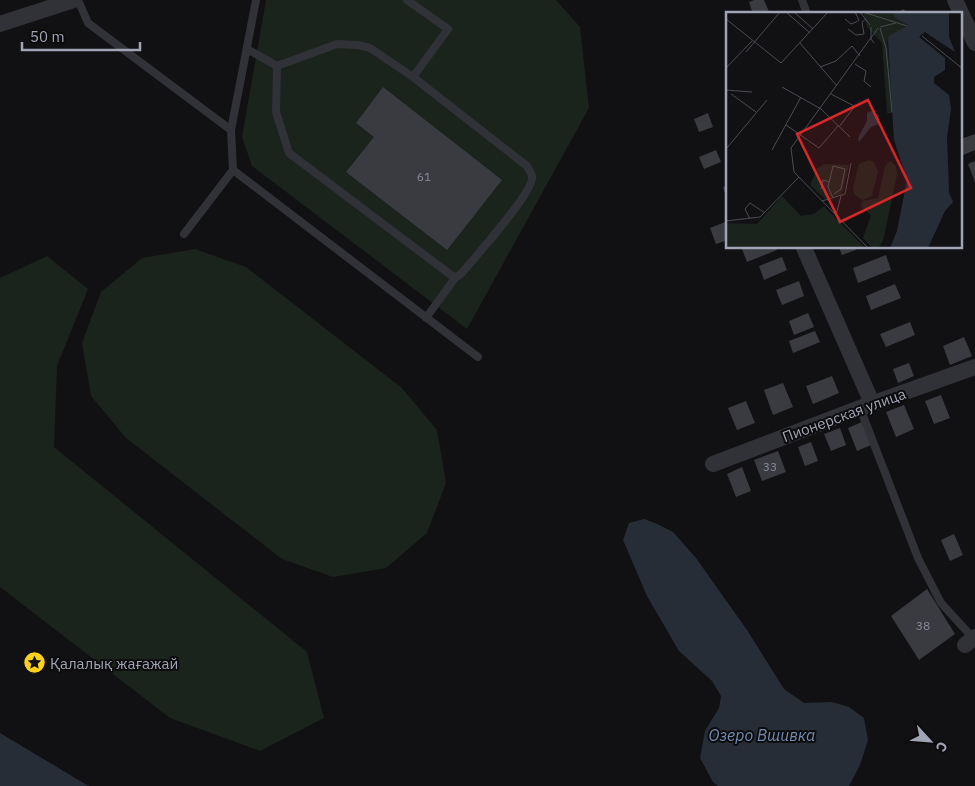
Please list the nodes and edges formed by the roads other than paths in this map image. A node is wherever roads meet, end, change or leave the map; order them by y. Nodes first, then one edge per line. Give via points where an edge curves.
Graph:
1 (74, 0) edge
2 (78, 0) edge
3 (256, 0) edge
4 (407, 0) edge
5 (802, 0) edge
6 (955, 0) edge
7 (806, 12) edge
8 (960, 12) edge
9 (962, 17) edge
10 (0, 24) edge
11 (971, 39) edge
12 (247, 50) junction
13 (277, 66) junction
14 (413, 77) junction
15 (231, 130) junction
16 (233, 170) junction
17 (184, 234) dead end
18 (804, 249) edge
19 (455, 278) junction
20 (426, 318) junction
21 (478, 358) dead end
22 (975, 367) edge
23 (866, 405) junction
24 (713, 464) dead end
25 (971, 640) edge

1 - 10 street
2 - 15 lane via 88,23
3 - 12 lane
4 - 14 lane via 448,29
5 - 7 lane
6 - 8 street
9 - 11 street
12 - 13 lane
12 - 15 lane
13 - 14 lane via 337,44 358,44 370,48
13 - 19 lane via 276,112 290,154
14 - 19 lane via 527,166 532,176 530,186 514,210
15 - 16 lane
16 - 17 lane
16 - 20 lane
18 - 23 street
19 - 20 lane
20 - 21 lane
22 - 23 street, Пионерская улица
23 - 24 street, Пионерская улица
23 - 25 lane via 918,558 941,603

